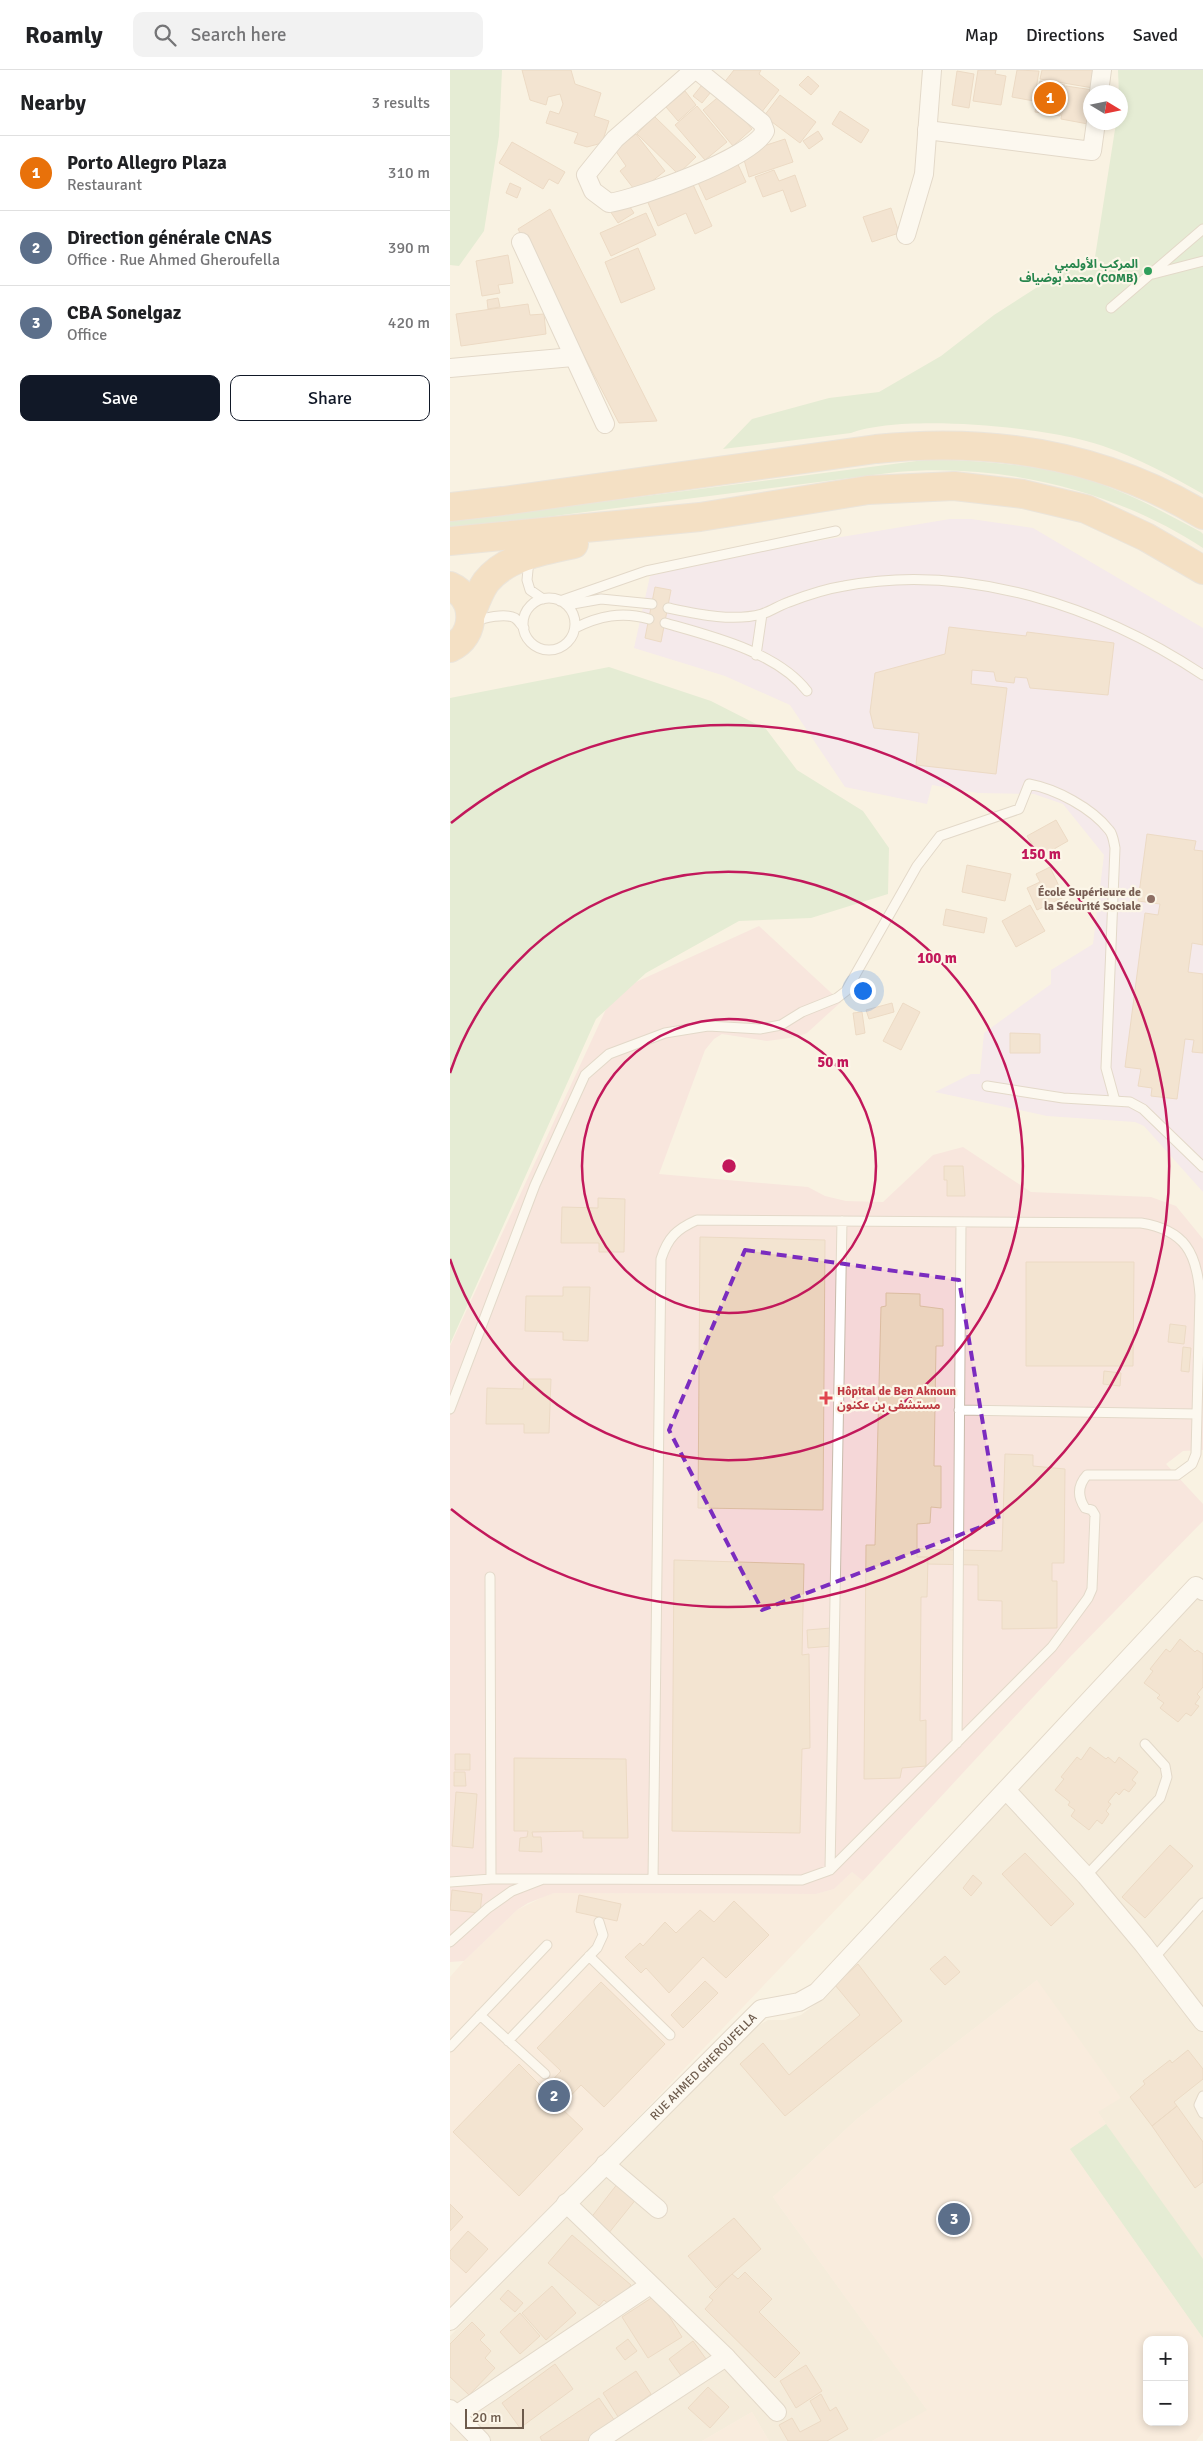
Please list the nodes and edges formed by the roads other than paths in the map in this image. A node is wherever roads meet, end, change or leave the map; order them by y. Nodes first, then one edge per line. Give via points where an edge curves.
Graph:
1 (696, 70) edge
2 (932, 70) edge
3 (1102, 70) edge
4 (1100, 85) edge
5 (927, 130) junction
6 (1095, 130) edge
7 (1203, 229) edge
8 (906, 236) dead end
9 (521, 242) dead end
10 (1203, 261) edge
11 (1148, 276) junction
12 (1111, 308) dead end
13 (573, 357) junction
14 (450, 368) edge
15 (605, 424) dead end
16 (599, 486) junction
17 (450, 489) edge
18 (450, 507) edge
19 (1203, 515) edge
20 (700, 517) junction
21 (836, 531) dead end
22 (450, 541) edge
23 (531, 555) junction
24 (1203, 570) edge
25 (450, 586) edge
26 (544, 599) junction
27 (563, 603) junction
28 (652, 604) dead end
29 (668, 608) dead end
30 (762, 614) junction
31 (649, 619) dead end
32 (470, 620) junction
33 (665, 624) dead end
34 (524, 628) junction
35 (575, 628) junction
36 (450, 648) edge
37 (756, 655) junction
38 (1203, 675) edge
39 (808, 690) dead end
40 (987, 1086) dead end
41 (1115, 1101) junction
42 (1203, 1167) edge
43 (842, 1221) junction
44 (961, 1222) junction
45 (450, 1409) edge
46 (959, 1410) junction
47 (1197, 1414) junction
48 (490, 1577) dead end
49 (1201, 1585) edge
50 (957, 1742) junction
51 (1145, 1744) dead end
52 (1006, 1790) junction
53 (830, 1870) junction
54 (1086, 1876) junction
55 (491, 1878) junction
56 (543, 1879) junction
57 (653, 1879) junction
58 (450, 1882) edge
59 (1203, 1903) edge
60 (599, 1922) dead end
61 (450, 1942) edge
62 (547, 1945) dead end
63 (589, 1956) junction
64 (1154, 1958) junction
65 (480, 2016) junction
66 (1203, 2022) edge
67 (670, 2035) dead end
68 (508, 2041) junction
69 (450, 2047) edge
70 (545, 2074) dead end
71 (1203, 2096) edge
72 (1203, 2113) edge
73 (605, 2164) junction
74 (566, 2203) junction
75 (658, 2209) dead end
76 (650, 2285) junction
77 (450, 2321) edge
78 (726, 2357) junction
79 (453, 2412) edge
80 (777, 2412) dead end
81 (481, 2441) edge
82 (598, 2441) edge

1 - 1 street via 615,139 586,175 593,191 609,203 630,200 664,188 732,157 761,139 765,131 762,123
2 - 5 street
3 - 4 street
5 - 6 street via 1092,151
5 - 8 street via 924,174
7 - 11 lane
9 - 13 street
10 - 11 lane
11 - 12 lane
13 - 14 street
13 - 15 street
16 - 17 highway
16 - 18 highway
16 - 19 highway via 892,448 933,444 978,445 1028,451 1098,467 1161,492
20 - 22 highway
20 - 23 highway
20 - 24 highway via 868,490 973,487 1024,494 1086,509 1146,536
21 - 27 lane via 646,571
23 - 26 lane via 527,568 528,585 535,596
23 - 32 highway via 493,574 478,596
25 - 32 highway via 463,596
26 - 27 lane
26 - 34 lane via 525,615
27 - 28 lane via 601,599
27 - 35 lane via 575,619
29 - 30 lane via 718,616
30 - 37 lane
30 - 38 lane via 815,593 870,581 927,579 1016,593 1076,611 1133,635
31 - 35 lane via 624,614 607,616
32 - 34 lane via 511,617
32 - 36 highway via 465,637
33 - 37 lane via 710,636
34 - 35 lane via 534,646 551,651 567,644
37 - 39 lane via 790,672
40 - 41 lane via 1063,1098
41 - 42 lane via 1130,1102 1143,1110
41 - 45 lane via 1106,1068 1115,848 1110,831 1073,800 1045,787 1029,784 1019,809 940,836 917,866 846,991 837,998 781,1024 760,1029 708,1026 665,1033 609,1054 585,1075 534,1185
43 - 44 lane
43 - 53 lane
43 - 57 lane via 697,1220 676,1230 668,1239 661,1259
44 - 46 lane
44 - 47 lane via 1142,1223 1158,1226 1184,1243 1193,1255 1199,1274
46 - 47 lane
46 - 50 lane
47 - 50 lane via 1196,1454 1184,1471 1177,1475 1087,1475 1081,1482 1080,1501 1095,1515 1092,1589 1052,1647
48 - 55 lane
49 - 52 street, RUE AHMED GHEROUFELLA
50 - 53 lane
51 - 54 lane via 1165,1766 1167,1777 1160,1798
52 - 54 street
52 - 73 street, RUE AHMED GHEROUFELLA via 817,1992 799,2002 761,2009
53 - 57 lane via 802,1880
54 - 64 street
55 - 56 lane
55 - 58 lane
56 - 57 lane
56 - 61 lane via 512,1891
59 - 64 lane
60 - 63 lane via 603,1935 601,1942
62 - 65 lane
63 - 67 lane
63 - 68 lane
64 - 66 street
65 - 68 lane
65 - 69 lane
68 - 70 lane
71 - 72 lane via 1199,2105
73 - 74 street, RUE AHMED GHEROUFELLA
73 - 75 street
74 - 76 street
74 - 77 street, RUE AHMED GHEROUFELLA
76 - 78 street
76 - 79 street
78 - 80 street
78 - 82 street
79 - 81 street

